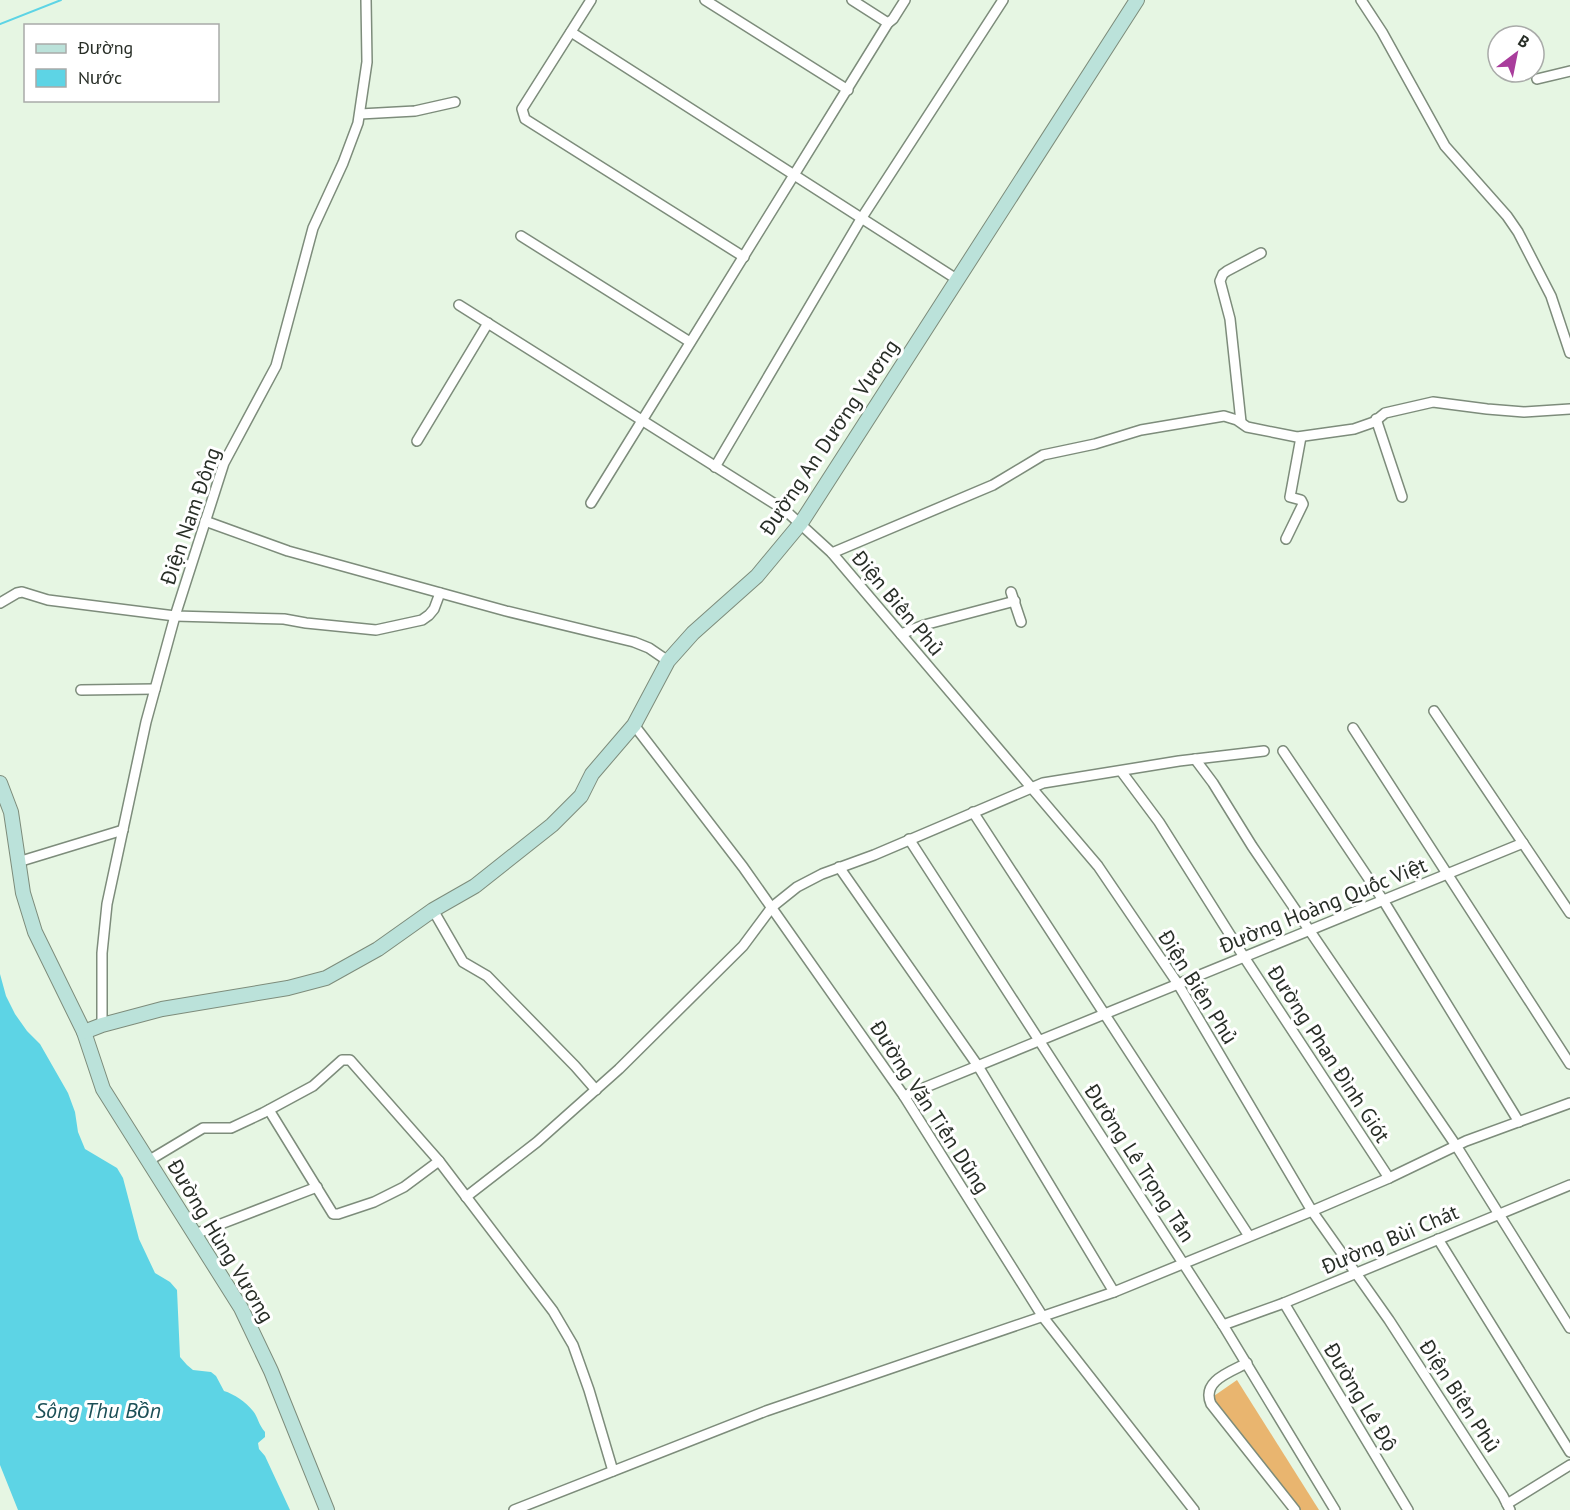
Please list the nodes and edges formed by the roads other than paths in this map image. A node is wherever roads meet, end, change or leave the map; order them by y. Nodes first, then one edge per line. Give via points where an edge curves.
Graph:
1 (366, 0) edge
2 (591, 0) edge
3 (705, 0) edge
4 (852, 0) edge
5 (905, 0) edge
6 (1002, 0) edge
7 (1137, 0) edge
8 (1361, 0) edge
9 (888, 23) junction
10 (571, 32) junction
11 (1570, 71) edge
12 (1546, 77) edge
13 (848, 90) junction
14 (455, 102) dead end
15 (360, 114) junction
16 (796, 175) junction
17 (861, 219) junction
18 (521, 236) dead end
19 (1261, 253) dead end
20 (744, 257) junction
21 (958, 280) junction
22 (459, 305) dead end
23 (488, 323) junction
24 (690, 342) junction
25 (1570, 353) edge
26 (1570, 409) edge
27 (1376, 419) junction
28 (642, 421) junction
29 (1240, 422) junction
30 (1301, 437) junction
31 (417, 441) dead end
32 (715, 467) junction
33 (1402, 497) dead end
34 (591, 503) dead end
35 (205, 521) junction
36 (801, 523) junction
37 (1286, 539) dead end
38 (832, 553) junction
39 (1011, 592) dead end
40 (440, 593) junction
41 (1015, 602) junction
42 (0, 603) edge
43 (175, 616) junction
44 (1021, 622) dead end
45 (901, 634) junction
46 (668, 661) junction
47 (155, 689) junction
48 (81, 690) dead end
49 (1434, 711) dead end
50 (634, 725) junction
51 (1353, 728) dead end
52 (1264, 751) dead end
53 (1283, 751) dead end
54 (1195, 759) junction
55 (1120, 771) junction
56 (0, 783) edge
57 (1030, 787) junction
58 (973, 812) junction
59 (123, 830) junction
60 (909, 838) junction
61 (1523, 843) junction
62 (18, 862) junction
63 (839, 867) junction
64 (1448, 874) junction
65 (1383, 900) junction
66 (772, 907) junction
67 (434, 910) junction
68 (1570, 913) edge
69 (1310, 930) junction
70 (1244, 957) junction
71 (1178, 984) junction
72 (1104, 1015) junction
73 (102, 1025) junction
74 (84, 1032) junction
75 (1040, 1041) junction
76 (1570, 1064) edge
77 (978, 1066) junction
78 (596, 1089) junction
79 (904, 1096) junction
80 (1570, 1103) edge
81 (269, 1110) junction
82 (1519, 1122) junction
83 (1457, 1147) junction
84 (148, 1161) junction
85 (438, 1161) junction
86 (1389, 1178) junction
87 (317, 1187) junction
88 (1569, 1187) edge
89 (466, 1197) junction
90 (1312, 1211) junction
91 (1499, 1214) junction
92 (195, 1234) junction
93 (1249, 1236) junction
94 (1438, 1239) junction
95 (1183, 1263) junction
96 (1356, 1273) junction
97 (1114, 1292) junction
98 (1284, 1304) junction
99 (1043, 1317) junction
100 (1223, 1325) junction
101 (1570, 1328) edge
102 (1247, 1363) junction
103 (1570, 1452) edge
104 (1570, 1465) edge
105 (613, 1471) junction
106 (1509, 1507) edge
107 (327, 1510) edge
108 (514, 1510) edge
109 (1194, 1510) edge
110 (1295, 1510) edge
111 (1335, 1510) edge
112 (1408, 1510) edge

1 - 15 street, Điện Nam Đông via 367,62
2 - 10 street
3 - 13 street
4 - 9 street
5 - 9 street
6 - 17 street
7 - 21 main road, Đường An Dương Vương
8 - 25 street via 1445,146 1518,232 1551,296
9 - 13 street
10 - 16 street
10 - 20 street via 522,109 525,119
11 - 12 street
13 - 16 street
14 - 15 street via 415,111
15 - 35 street, Điện Nam Đông via 313,228 276,366 225,463
16 - 17 street
16 - 20 street
17 - 21 street
17 - 32 street
18 - 24 street
19 - 29 street via 1222,274 1220,281 1230,319
20 - 24 street
21 - 36 main road, Đường An Dương Vương
22 - 23 street, Điện Biên Phủ
23 - 28 street, Điện Biên Phủ
23 - 31 street
24 - 28 street
26 - 27 street via 1524,412 1433,402 1385,413
27 - 30 street via 1354,429
27 - 33 street
28 - 32 street, Điện Biên Phủ
28 - 34 street
29 - 30 street via 1247,427
29 - 38 street via 1224,416 1212,418 1141,430 1043,455 993,485
30 - 37 street via 1290,497 1303,502
32 - 36 street, Điện Biên Phủ
35 - 40 street via 288,552
35 - 43 street, Điện Nam Đông
36 - 38 street, Điện Biên Phủ
36 - 46 main road, Đường An Dương Vương via 757,576
38 - 45 street, Điện Biên Phủ
39 - 41 street
40 - 43 street via 434,609 422,620 376,630 284,619
40 - 46 street via 634,642
41 - 44 street
41 - 45 street
42 - 43 street via 22,592 48,600
43 - 47 street, Điện Nam Đông
45 - 57 street, Điện Biên Phủ
46 - 50 main road, Đường An Dương Vương
47 - 48 street
47 - 59 street, Điện Nam Đông
49 - 61 street
50 - 66 street, Đường Văn Tiến Dũng
50 - 67 main road, Đường An Dương Vương via 592,774 581,796 552,825 475,886
51 - 64 street
52 - 54 street
53 - 65 street
54 - 55 street
54 - 69 street
55 - 57 street
55 - 70 street, Đường Phan Đình Giót via 1159,822
56 - 62 main road, Đường Hùng Vương via 11,812
57 - 58 street
57 - 71 street, Điện Biên Phủ via 1098,866
58 - 60 street
58 - 72 street
59 - 62 street
59 - 73 street, Điện Nam Đông via 106,904
60 - 63 street
60 - 75 street, Đường Lê Trọng Tấn
61 - 64 street, Đường Hoàng Quốc Việt
61 - 68 street
62 - 74 main road, Đường Hùng Vương via 35,932
63 - 66 street via 797,887
63 - 77 street
64 - 65 street, Đường Hoàng Quốc Việt
64 - 76 street
65 - 69 street, Đường Hoàng Quốc Việt
65 - 82 street
66 - 78 street via 743,946
66 - 79 street, Đường Văn Tiến Dũng
67 - 73 main road, Đường An Dương Vương via 378,949 326,978 162,1009
67 - 78 street via 463,962 487,976
69 - 70 street, Đường Hoàng Quốc Việt
69 - 83 street
70 - 71 street, Đường Hoàng Quốc Việt
70 - 86 street, Đường Phan Đình Giót
71 - 72 street, Đường Hoàng Quốc Việt
71 - 90 street, Điện Biên Phủ
72 - 75 street, Đường Hoàng Quốc Việt
72 - 93 street
73 - 74 main road, Đường An Dương Vương
74 - 84 main road, Đường Hùng Vương via 103,1089
75 - 77 street, Đường Hoàng Quốc Việt
75 - 95 street, Đường Lê Trọng Tấn
77 - 79 street, Đường Hoàng Quốc Việt
77 - 97 street
78 - 89 street via 537,1142
79 - 99 street, Đường Văn Tiến Dũng
80 - 82 street
81 - 84 street via 231,1128 203,1128
81 - 85 street via 313,1086 342,1060 348,1060
81 - 87 street
82 - 83 street
83 - 86 street
83 - 91 street
84 - 92 main road, Đường Hùng Vương
85 - 87 street via 404,1187 338,1214 330,1213
85 - 89 street
86 - 90 street
87 - 92 street
88 - 91 street, Đường Bùi Chát
89 - 105 street via 553,1311 573,1345
90 - 93 street
90 - 96 street, Điện Biên Phủ
91 - 94 street, Đường Bùi Chát
91 - 101 street
92 - 107 main road, Đường Hùng Vương via 241,1308 266,1360
93 - 95 street
94 - 96 street, Đường Bùi Chát
94 - 103 street
95 - 97 street
95 - 100 street, Đường Lê Trọng Tấn
96 - 98 street, Đường Bùi Chát
96 - 106 street, Điện Biên Phủ
97 - 99 street
98 - 100 street, Đường Bùi Chát
98 - 112 street, Đường Lê Độ
99 - 105 street via 766,1411
99 - 109 street, Đường Văn Tiến Dũng
100 - 102 street, Đường Lê Trọng Tấn
102 - 110 street via 1215,1381 1208,1396
102 - 111 street, Đường Lê Trọng Tấn
104 - 106 street
105 - 108 street

